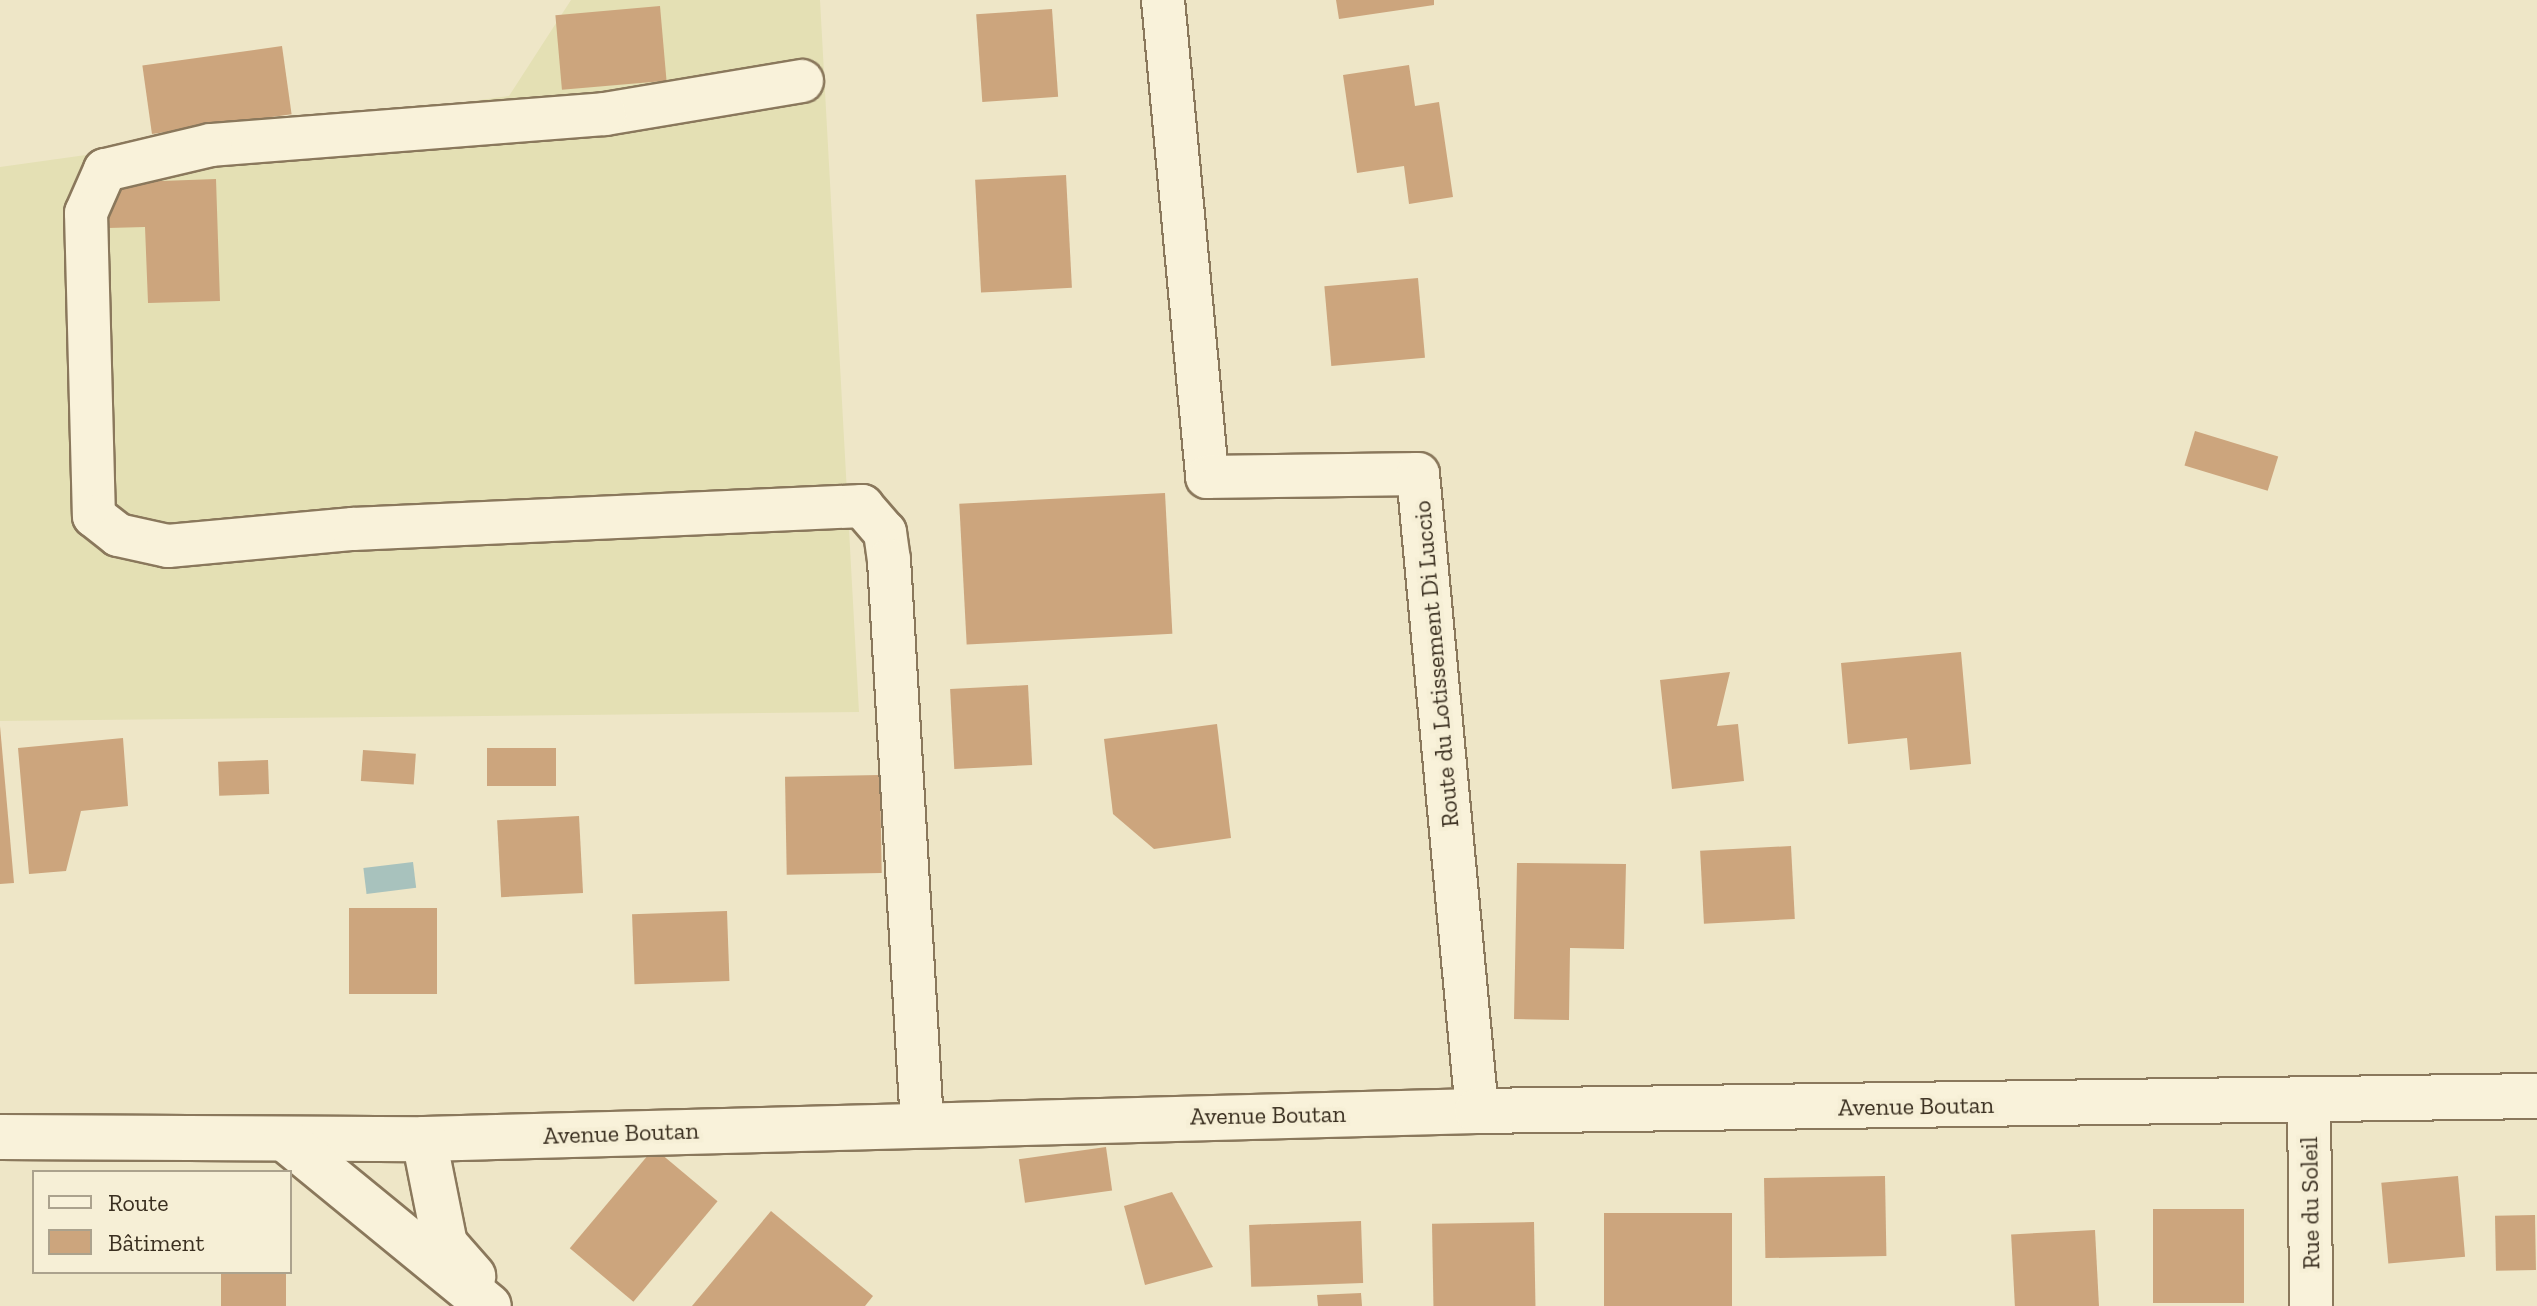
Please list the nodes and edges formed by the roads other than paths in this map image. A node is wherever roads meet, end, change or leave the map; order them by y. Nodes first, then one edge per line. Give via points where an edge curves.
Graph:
1 (1163, 0) edge
2 (802, 81) dead end
3 (2537, 1096) edge
4 (2309, 1101) junction
5 (1477, 1111) junction
6 (922, 1123) junction
7 (0, 1137) edge
8 (424, 1139) junction
9 (286, 1140) junction
10 (489, 1306) edge
11 (498, 1306) edge
12 (2311, 1306) edge

1 - 5 street, Route du Lotissement Di Luccio via 1207,477 1418,474
2 - 6 street via 605,114 211,145 105,170 86,213 94,516 118,535 168,546 353,529 862,506 885,532 889,560
3 - 4 street, Avenue Boutan
4 - 5 street, Avenue Boutan
4 - 12 street, Rue du Soleil
5 - 6 street, Avenue Boutan
6 - 8 street, Avenue Boutan
7 - 9 street, Avenue Boutan
8 - 9 street, Avenue Boutan
8 - 11 street via 445,1244
9 - 10 street

